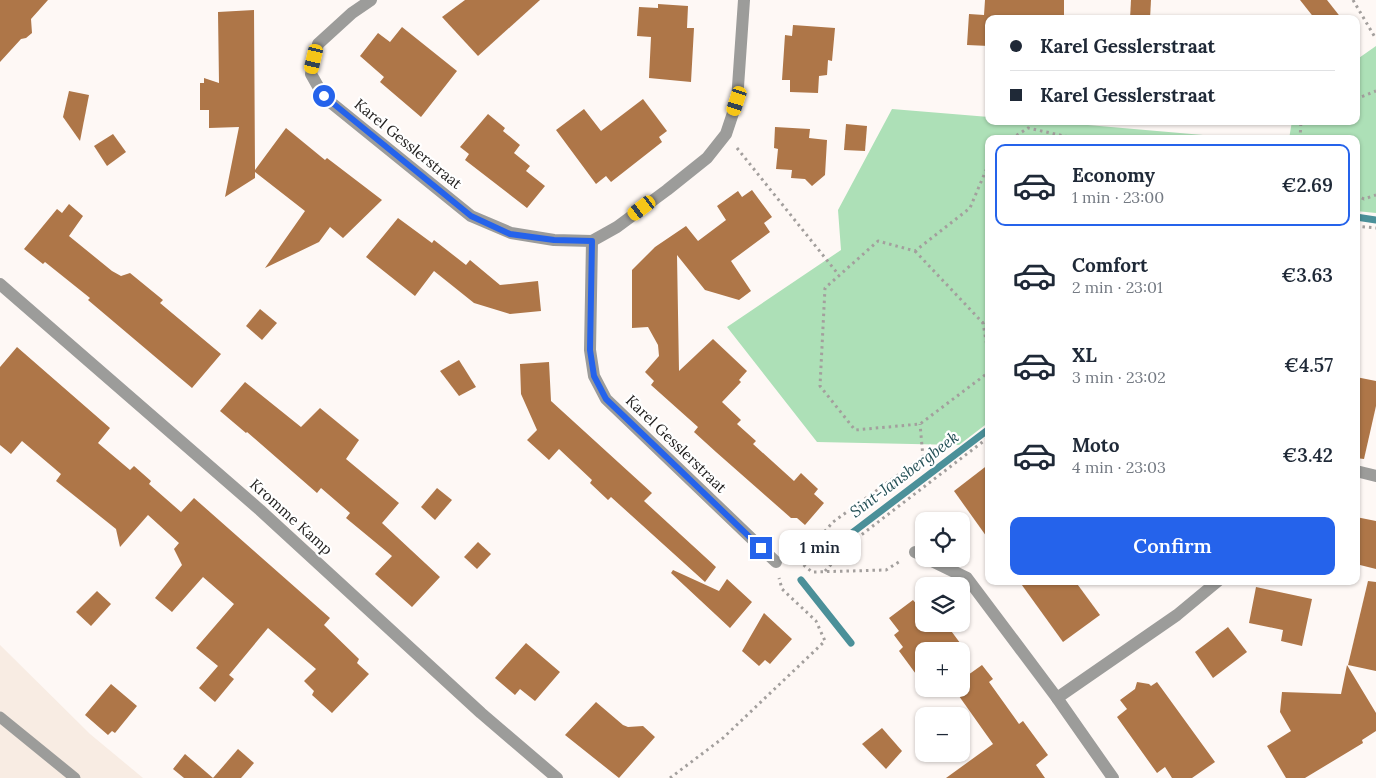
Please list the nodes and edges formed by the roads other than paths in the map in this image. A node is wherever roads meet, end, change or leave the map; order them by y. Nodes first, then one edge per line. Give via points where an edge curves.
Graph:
1 (371, 0) edge
2 (744, 0) edge
3 (592, 241) junction
4 (0, 284) edge
5 (1360, 473) edge
6 (1376, 476) edge
7 (776, 562) road end
8 (944, 567) edge
9 (1213, 585) edge
10 (1057, 698) junction
11 (0, 716) edge
12 (75, 778) edge
13 (557, 778) edge
14 (1113, 778) edge

1 - 3 street, Karel Gesslerstraat via 318,44 311,74 324,96 471,216 510,234
2 - 3 street via 737,101 726,134 707,158 617,227
3 - 7 street, Karel Gesslerstraat via 590,350 594,376 606,399
4 - 13 street, Kromme Kamp via 260,510 481,713
5 - 6 street
8 - 10 street via 966,578
9 - 10 street via 1177,615
10 - 14 street
11 - 12 lane

